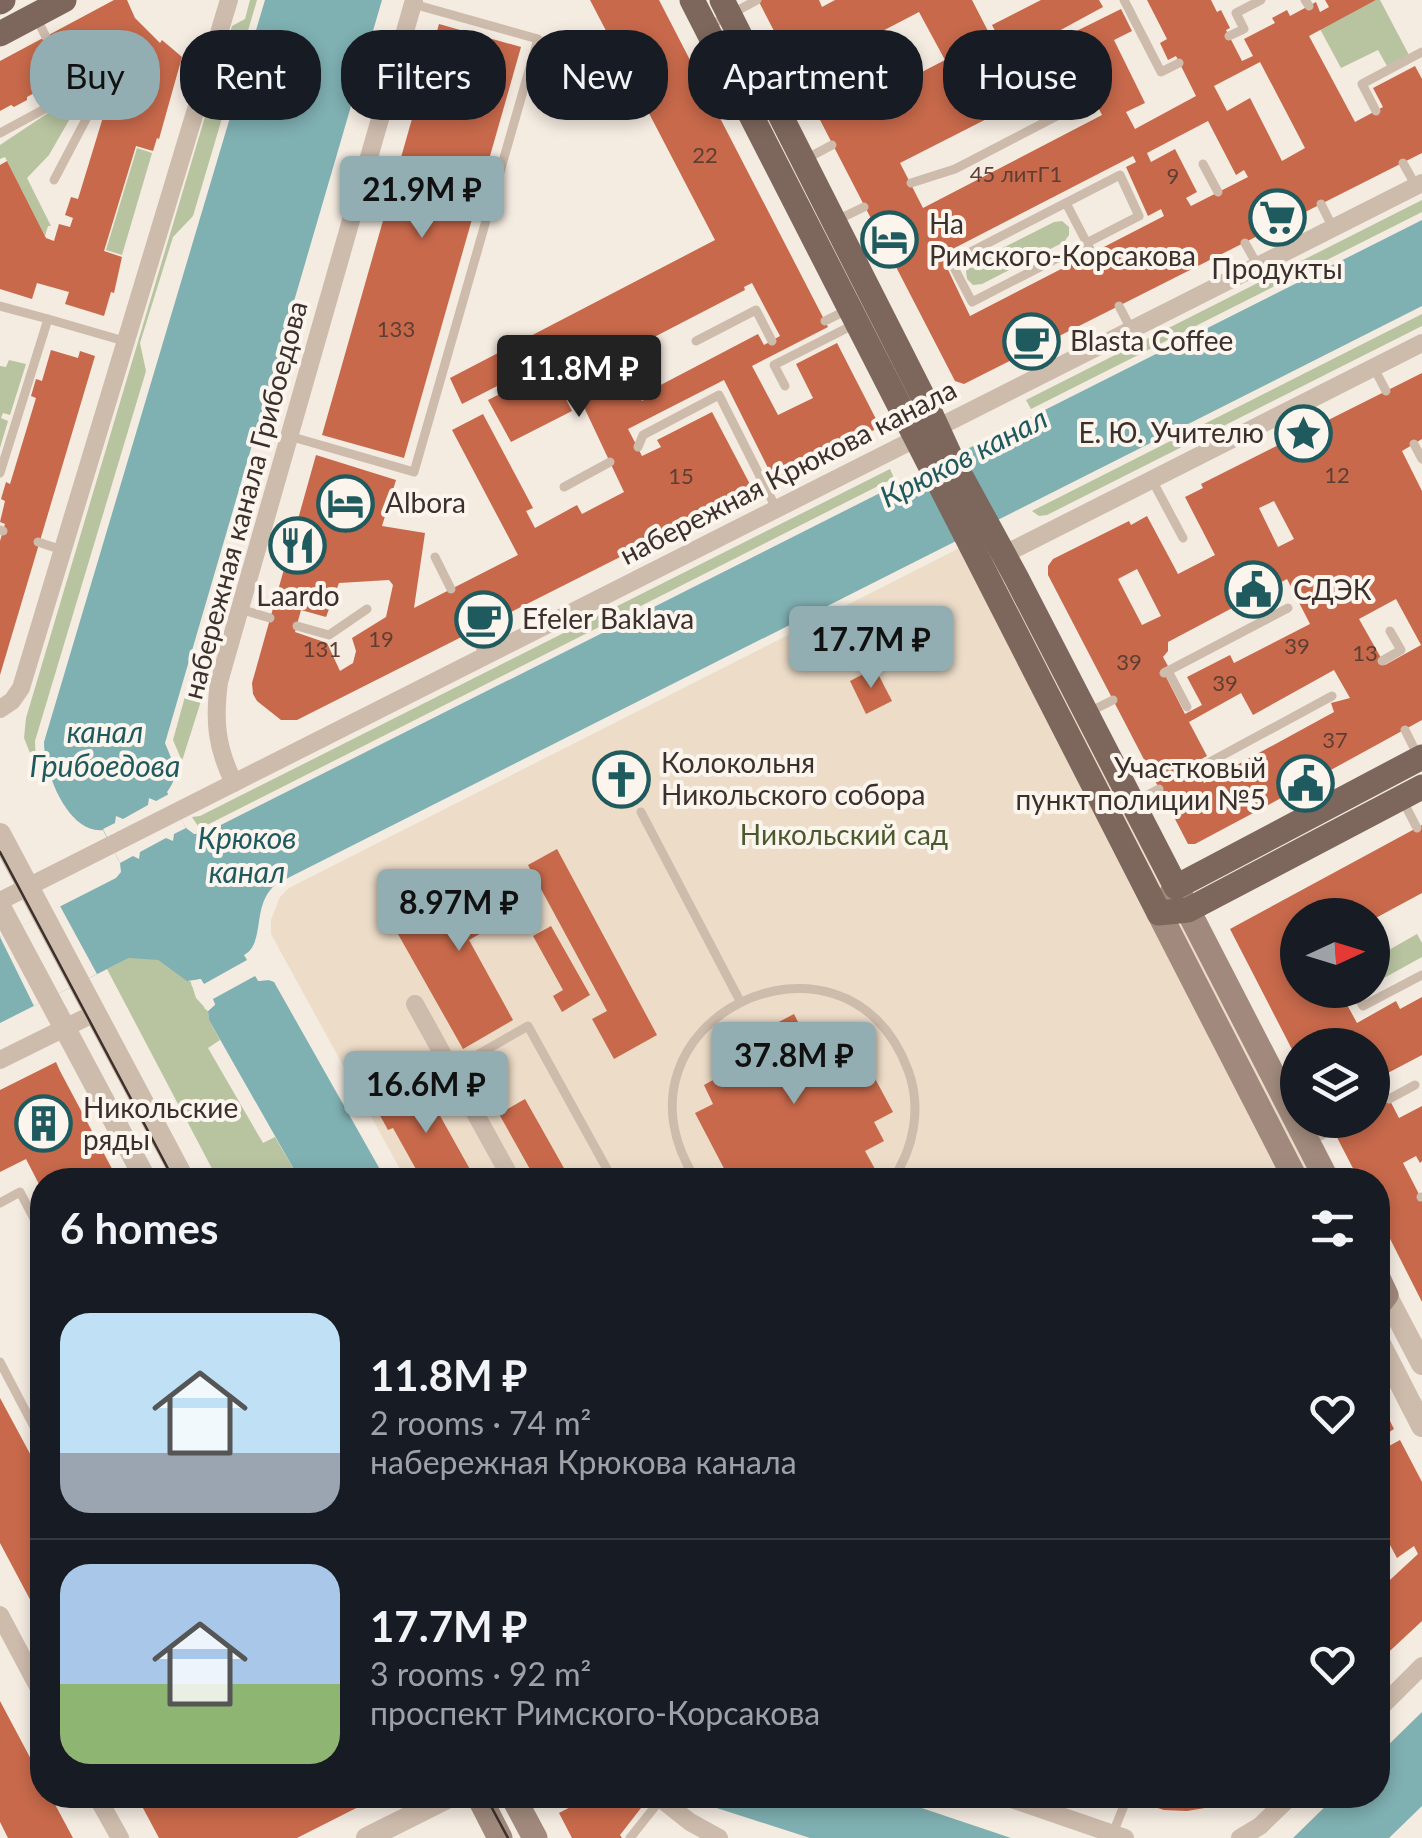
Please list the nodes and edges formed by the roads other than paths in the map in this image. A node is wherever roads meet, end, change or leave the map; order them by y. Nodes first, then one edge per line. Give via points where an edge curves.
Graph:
1 (64, 0) edge
2 (229, 0) edge
3 (692, 0) edge
4 (758, 0) edge
5 (1124, 0) edge
6 (1261, 0) edge
7 (413, 2) edge
8 (719, 14) edge
9 (0, 34) edge
10 (1230, 36) dead end
11 (1422, 52) edge
12 (1179, 63) dead end
13 (1376, 111) dead end
14 (30, 116) edge
15 (86, 120) edge
16 (1049, 120) edge
17 (0, 132) edge
18 (832, 145) dead end
19 (1403, 163) dead end
20 (1203, 164) dead end
21 (792, 166) junction
22 (54, 180) dead end
23 (910, 184) dead end
24 (1419, 185) edge
25 (1218, 192) dead end
26 (1066, 203) junction
27 (1320, 204) dead end
28 (864, 207) dead end
29 (823, 228) junction
30 (1333, 228) junction
31 (1245, 242) dead end
32 (1086, 243) junction
33 (1092, 253) dead end
34 (1258, 266) junction
35 (0, 306) edge
36 (1119, 306) dead end
37 (853, 316) junction
38 (48, 319) junction
39 (825, 321) dead end
40 (1131, 329) junction
41 (124, 341) junction
42 (696, 341) dead end
43 (772, 341) dead end
44 (1422, 343) edge
45 (1374, 368) junction
46 (785, 386) dead end
47 (1386, 391) dead end
48 (926, 432) junction
49 (289, 436) junction
50 (1414, 444) dead end
51 (638, 448) dead end
52 (1422, 459) edge
53 (610, 462) dead end
54 (0, 473) edge
55 (1152, 480) junction
56 (564, 487) dead end
57 (776, 508) junction
58 (977, 531) junction
59 (1183, 538) dead end
60 (38, 542) dead end
61 (62, 550) junction
62 (1004, 555) junction
63 (435, 557) dead end
64 (451, 589) dead end
65 (367, 608) dead end
66 (1288, 608) dead end
67 (240, 609) junction
68 (270, 618) dead end
69 (297, 626) dead end
70 (1390, 631) dead end
71 (472, 632) dead end
72 (484, 655) junction
73 (1382, 661) dead end
74 (1332, 696) dead end
75 (1113, 700) dead end
76 (1187, 707) dead end
77 (0, 709) edge
78 (1087, 713) junction
79 (1405, 730) dead end
80 (1421, 759) edge
81 (1197, 769) dead end
82 (234, 782) junction
83 (1404, 786) edge
84 (1159, 789) dead end
85 (1133, 803) junction
86 (641, 812) dead end
87 (1417, 828) dead end
88 (0, 834) edge
89 (28, 888) junction
90 (1182, 899) junction
91 (0, 904) edge
92 (1159, 913) junction
93 (1422, 975) edge
94 (1390, 992) edge
95 (740, 1001) junction
96 (414, 1004) dead end
97 (95, 1013) junction
98 (64, 1028) junction
99 (0, 1060) edge
100 (451, 1070) junction
101 (1415, 1084) dead end
102 (1390, 1097) edge
103 (1317, 1138) edge
104 (1308, 1143) junction
105 (140, 1168) edge
106 (178, 1168) edge
107 (505, 1168) edge
108 (605, 1168) edge
109 (690, 1168) edge
110 (898, 1168) edge
111 (1290, 1168) edge
112 (1321, 1168) edge
113 (0, 1203) edge
114 (30, 1211) edge
115 (1390, 1307) edge
116 (1419, 1349) edge
117 (0, 1362) edge
118 (1390, 1363) edge
119 (30, 1419) edge
120 (1422, 1426) edge
121 (0, 1615) edge
122 (1422, 1666) edge
123 (30, 1671) edge
124 (1390, 1698) edge
125 (103, 1808) edge
126 (426, 1808) edge
127 (485, 1808) edge
128 (519, 1808) edge
129 (651, 1808) edge
130 (675, 1808) edge
131 (1038, 1808) edge
132 (1125, 1808) edge
133 (1279, 1808) edge
134 (1119, 1836) edge
135 (120, 1838) edge
136 (367, 1838) edge
137 (500, 1838) edge
138 (535, 1838) edge
139 (630, 1838) edge
140 (718, 1838) edge
141 (1240, 1838) edge

1 - 9 main road via 41,26
2 - 41 street
3 - 8 main road
4 - 8 lane
5 - 12 lane via 1161,72
6 - 10 lane via 1236,13 1244,29
7 - 49 street, набережная канала Грибоедова
7 - 49 lane via 538,40 522,96 414,472
8 - 21 main road
11 - 13 lane via 1362,84
14 - 17 lane
15 - 22 lane
16 - 23 lane via 955,169
18 - 21 lane
19 - 24 lane
20 - 25 lane
21 - 29 main road
24 - 30 street, набережная Крюкова канала
26 - 32 lane
26 - 32 lane via 1120,175 1139,216
26 - 32 lane via 951,262 972,302
27 - 30 lane
28 - 29 lane
29 - 37 main road
29 - 48 main road
30 - 34 street, набережная Крюкова канала
31 - 34 lane
32 - 33 lane
34 - 40 street, набережная Крюкова канала
35 - 38 lane
36 - 40 lane
37 - 39 lane
37 - 46 lane via 774,365
37 - 48 main road
38 - 41 lane
38 - 54 lane
40 - 48 street, набережная Крюкова канала
41 - 61 street
42 - 43 lane via 756,310
44 - 45 street
45 - 47 lane
45 - 55 street
48 - 57 street, набережная Крюкова канала
48 - 58 main road
49 - 67 street, набережная канала Грибоедова
50 - 52 lane
51 - 57 lane via 643,435 719,395
53 - 56 lane
55 - 59 lane
55 - 62 street
57 - 72 street, набережная Крюкова канала
58 - 62 main road
58 - 92 main road
60 - 61 lane
61 - 77 street via 21,688
62 - 78 main road
63 - 64 lane
65 - 69 lane via 328,635
66 - 76 lane via 1166,672
67 - 68 lane
67 - 82 street, набережная канала Грибоедова via 215,710 219,749
70 - 73 lane via 1400,650
71 - 72 lane
72 - 82 street, набережная Крюкова канала
74 - 81 lane
75 - 78 lane
78 - 85 main road
79 - 80 lane
80 - 83 main road
82 - 89 street, набережная Крюкова канала
83 - 87 lane
83 - 90 main road
84 - 85 lane
85 - 90 main road
86 - 95 lane
88 - 89 street
89 - 91 street
89 - 97 street
90 - 92 main road
90 - 104 main road
91 - 98 street
92 - 111 main road
93 - 94 lane
95 - 109 lane via 702,1030 678,1077 673,1117
95 - 110 lane via 786,988 821,992 854,1004 890,1035 915,1101 909,1148
96 - 100 street
97 - 98 street
97 - 106 street
98 - 99 street
98 - 105 street
100 - 107 street
100 - 108 lane via 528,1026
101 - 102 lane
103 - 104 lane
104 - 112 main road
113 - 114 lane via 20,1192
115 - 116 street
117 - 119 lane
118 - 120 street
121 - 123 street
122 - 124 street
125 - 135 street
126 - 136 street
127 - 137 main road
128 - 138 main road
129 - 139 lane
130 - 140 street
131 - 134 street
132 - 134 lane
133 - 141 street

